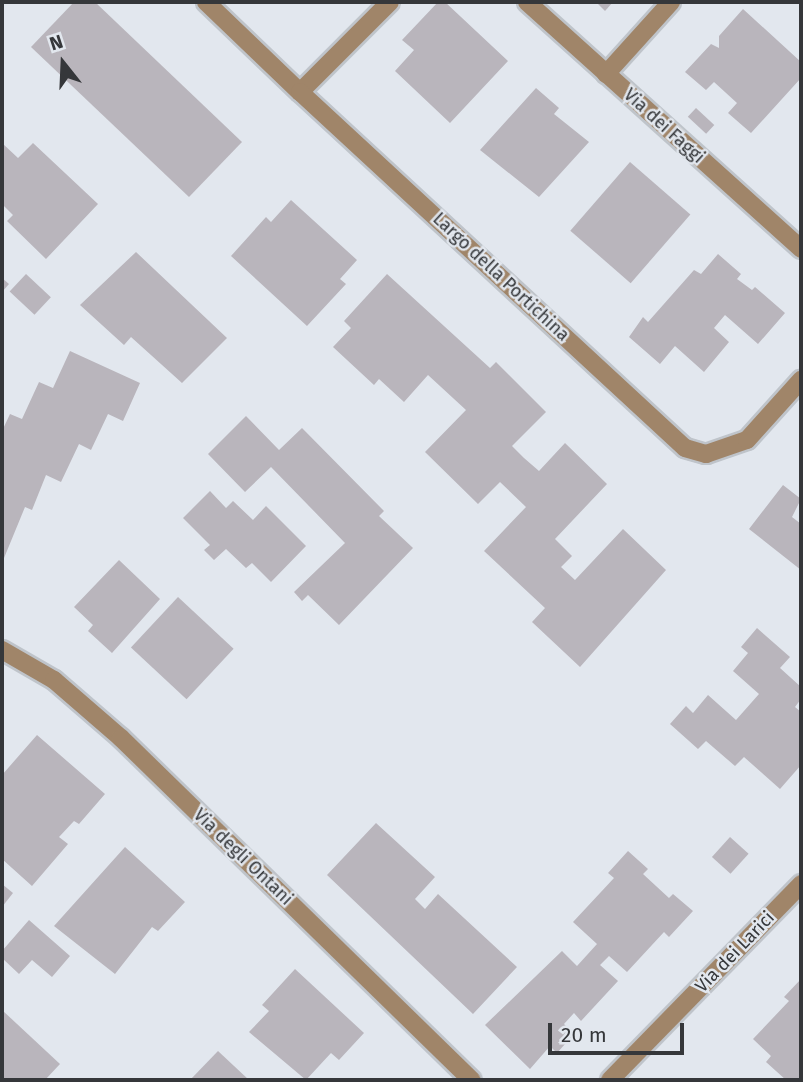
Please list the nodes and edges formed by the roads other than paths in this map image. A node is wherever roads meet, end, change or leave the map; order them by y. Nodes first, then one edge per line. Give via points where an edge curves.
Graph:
1 (206, 2) edge
2 (390, 2) edge
3 (527, 2) edge
4 (671, 2) edge
5 (606, 74) junction
6 (300, 92) junction
7 (801, 249) edge
8 (801, 380) edge
9 (2, 650) edge
10 (801, 885) edge
11 (472, 1080) edge
12 (610, 1080) edge

1 - 6 street, Largo della Portichina
2 - 6 street
3 - 5 street, Via dei Faggi
4 - 5 street
5 - 7 street, Via dei Faggi
6 - 8 street, Largo della Portichina via 685,448 706,454 747,440
9 - 11 street, Via degli Ontani via 54,680 121,738
10 - 12 street, Via dei Larici

